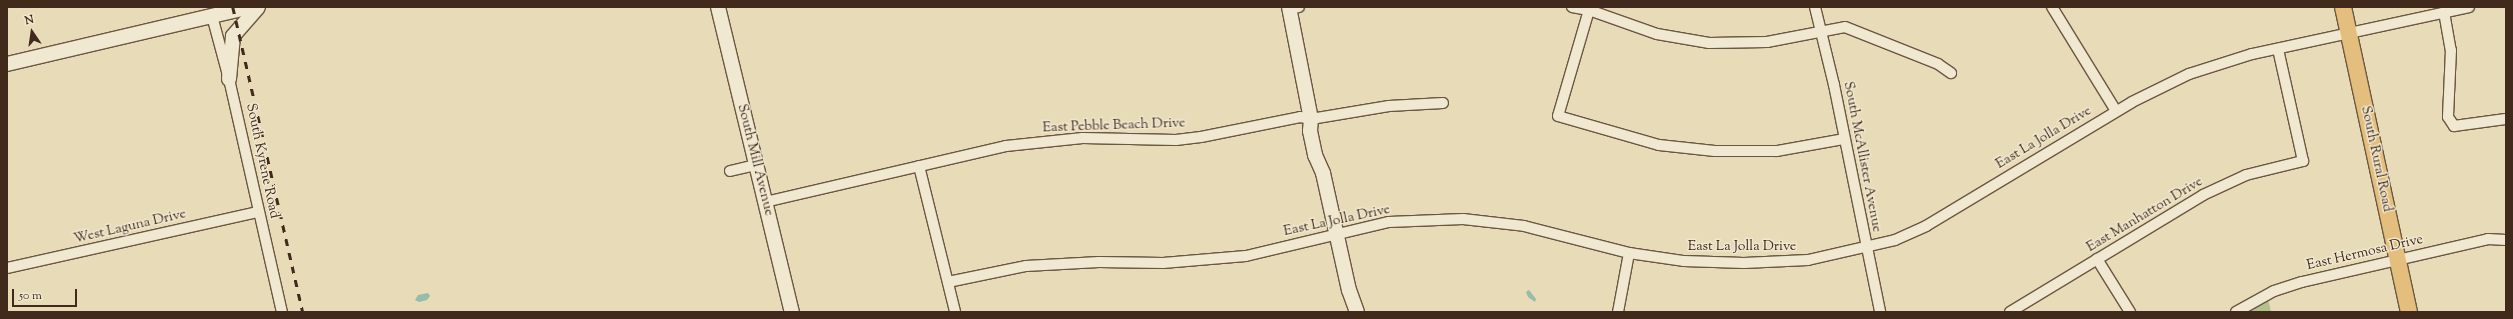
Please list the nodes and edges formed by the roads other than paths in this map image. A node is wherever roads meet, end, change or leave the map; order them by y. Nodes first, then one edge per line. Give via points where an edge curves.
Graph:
1 (250, 7) edge
2 (258, 7) edge
3 (718, 7) edge
4 (1572, 7) edge
5 (1815, 7) edge
6 (2052, 7) edge
7 (2343, 7) edge
8 (2469, 7) edge
9 (1292, 8) edge
10 (1589, 10) junction
11 (2444, 12) junction
12 (212, 16) junction
13 (1820, 32) junction
14 (2349, 33) junction
15 (2278, 48) junction
16 (7, 64) edge
17 (1951, 73) dead end
18 (229, 79) junction
19 (1443, 104) dead end
20 (2116, 111) junction
21 (1311, 119) junction
22 (2506, 119) edge
23 (1844, 139) junction
24 (756, 165) junction
25 (919, 166) junction
26 (730, 172) dead end
27 (765, 202) junction
28 (258, 212) junction
29 (1336, 234) junction
30 (2506, 240) edge
31 (1866, 247) junction
32 (1630, 253) junction
33 (2097, 259) junction
34 (2398, 260) junction
35 (7, 268) edge
36 (948, 282) junction
37 (1349, 290) junction
38 (282, 312) edge
39 (792, 312) edge
40 (955, 312) edge
41 (1347, 312) edge
42 (1357, 312) edge
43 (1618, 312) edge
44 (1880, 312) edge
45 (2010, 312) edge
46 (2130, 312) edge
47 (2236, 312) edge
48 (2409, 312) edge

1 - 12 main road
2 - 18 main road via 232,36
3 - 24 main road, South Mill Avenue
4 - 10 street
5 - 13 street, South McAllister Avenue
6 - 20 street
7 - 14 main road, South Rural Road
8 - 11 street, East La Jolla Drive
9 - 21 main road
10 - 13 street via 1657,34 1709,43 1767,42
10 - 23 street via 1558,116 1659,145 1715,152 1777,151
11 - 14 street, East La Jolla Drive
11 - 22 street via 2451,50 2448,117 2454,126
12 - 16 main road
12 - 18 street, South Kyrene Road
13 - 17 street via 1845,27 1938,64
13 - 23 street, South McAllister Avenue
14 - 15 street, East La Jolla Drive
14 - 34 main road, South Rural Road
15 - 20 street, East La Jolla Drive via 2189,74
15 - 33 street, East Manhatton Drive via 2303,161 2246,175 2203,195
18 - 28 street, South Kyrene Road
19 - 21 street, East Pebble Beach Drive via 1389,106
20 - 31 street, East La Jolla Drive via 1926,226 1895,240
21 - 25 street, East Pebble Beach Drive via 1300,117 1224,134 1176,140 1083,138 1024,144 985,150
21 - 29 main road via 1320,135 1324,153 1323,173
23 - 31 street, South McAllister Avenue
24 - 26 street
24 - 27 main road, South Mill Avenue
25 - 27 street, East Pebble Beach Drive
25 - 36 street
27 - 39 main road, South Mill Avenue
28 - 35 street, West Laguna Drive
28 - 38 street, South Kyrene Road
29 - 32 street, East La Jolla Drive via 1389,222 1463,219 1524,226
29 - 36 street, East La Jolla Drive via 1246,256 1162,263 1099,262 1026,266
29 - 37 main road
30 - 34 street, East Hermosa Drive via 2488,239
31 - 32 street, East La Jolla Drive via 1808,260 1744,263 1684,261
31 - 44 street, South McAllister Avenue
32 - 43 street
33 - 45 street, East Manhatton Drive
33 - 46 street
34 - 47 street, East Hermosa Drive via 2274,291
34 - 48 main road, South Rural Road
36 - 40 street
37 - 41 main road
37 - 42 main road

